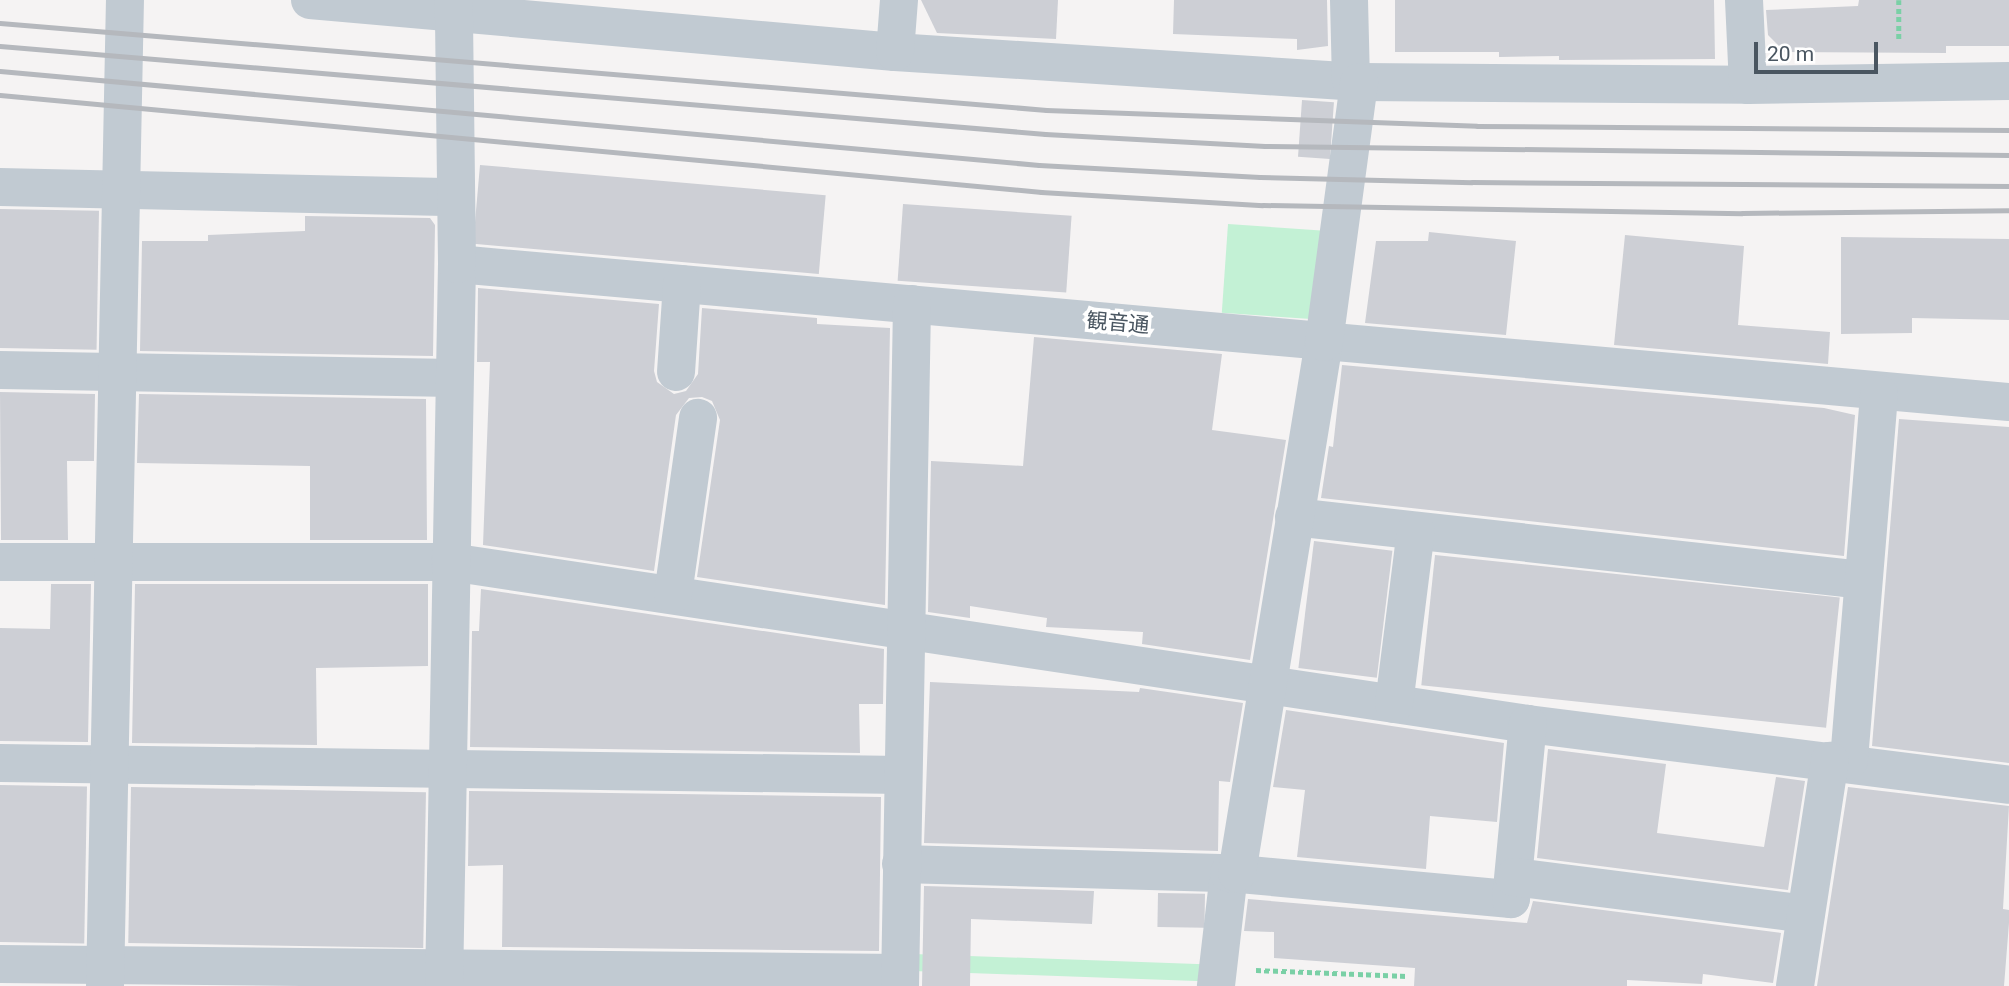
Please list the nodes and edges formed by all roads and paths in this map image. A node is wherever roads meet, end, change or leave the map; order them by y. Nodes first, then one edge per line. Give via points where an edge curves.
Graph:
1 (125, 0) edge
2 (310, 0) edge
3 (899, 0) edge
4 (1349, 0) edge
5 (1744, 0) edge
6 (1899, 0) edge
7 (454, 7) edge
8 (1900, 48) dead end
9 (895, 52) junction
10 (2009, 81) edge
11 (1355, 82) junction
12 (1748, 85) junction
13 (0, 187) edge
14 (118, 189) junction
15 (456, 197) junction
16 (457, 264) junction
17 (682, 284) junction
18 (912, 304) junction
19 (1324, 342) junction
20 (0, 370) edge
21 (116, 372) junction
22 (676, 372) dead end
23 (454, 378) junction
24 (1879, 394) junction
25 (2009, 402) edge
26 (698, 418) dead end
27 (1294, 517) junction
28 (1416, 531) junction
29 (0, 562) edge
30 (113, 562) junction
31 (450, 562) junction
32 (1862, 580) junction
33 (673, 594) junction
34 (905, 627) junction
35 (1266, 685) junction
36 (1394, 704) junction
37 (1528, 724) junction
38 (1830, 761) junction
39 (0, 763) edge
40 (109, 764) junction
41 (447, 772) junction
42 (901, 775) junction
43 (2009, 785) edge
44 (901, 864) junction
45 (1233, 873) junction
46 (1514, 877) junction
47 (1806, 914) junction
48 (0, 964) edge
49 (105, 976) edge
50 (1407, 976) dead end
51 (1216, 977) edge
52 (444, 978) edge
53 (900, 979) edge
54 (1795, 986) edge

1 - 14 street
2 - 7 street
3 - 9 street
4 - 11 street
5 - 12 street
6 - 8 path
7 - 9 street
7 - 15 street
9 - 11 street
10 - 12 street
11 - 12 street
11 - 19 street
13 - 14 street
14 - 15 street
14 - 21 street
15 - 16 street
16 - 17 street, 観音通
16 - 23 street
17 - 18 street, 観音通
17 - 22 street
18 - 19 street, 観音通
18 - 34 street
19 - 24 street, 観音通
19 - 27 street
20 - 21 street
21 - 23 street
21 - 30 street
23 - 31 street
24 - 25 street, 観音通
24 - 32 street
26 - 33 street
27 - 28 street
27 - 35 street
28 - 32 street
28 - 36 street
29 - 30 street
30 - 31 street
30 - 40 street
31 - 33 street
31 - 41 street
32 - 38 street via 1849,760
33 - 34 street
34 - 35 street
34 - 42 street
35 - 36 street
35 - 45 street
36 - 37 street
37 - 38 street
37 - 46 street
38 - 43 street
38 - 47 street
39 - 40 street
40 - 41 street
40 - 49 street
41 - 42 street
41 - 52 street
42 - 44 street
44 - 45 street
44 - 53 street
45 - 46 street via 1511,899
45 - 51 street
46 - 47 street
47 - 54 street
48 - 49 street
49 - 52 street
50 - 51 path
52 - 53 street

